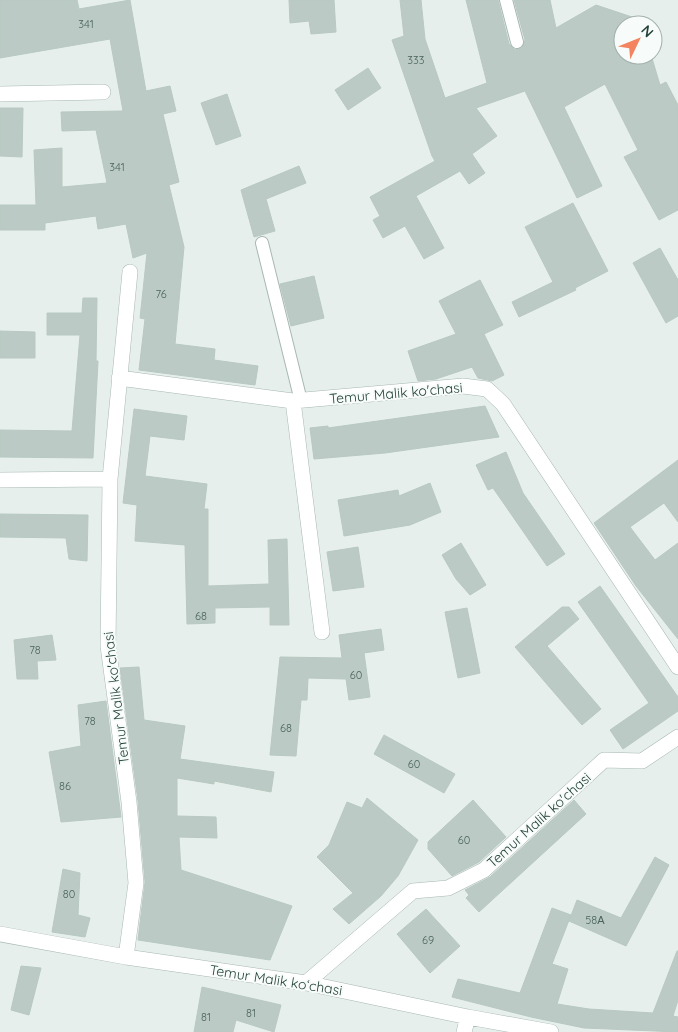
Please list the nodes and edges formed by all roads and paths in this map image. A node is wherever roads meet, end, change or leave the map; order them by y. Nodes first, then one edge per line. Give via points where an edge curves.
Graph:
1 (506, 0) edge
2 (517, 42) dead end
3 (103, 92) dead end
4 (0, 94) edge
5 (262, 243) dead end
6 (130, 272) dead end
7 (119, 378) junction
8 (297, 401) junction
9 (110, 479) junction
10 (0, 480) edge
11 (322, 632) dead end
12 (678, 667) edge
13 (678, 737) edge
14 (0, 934) edge
15 (126, 957) junction
16 (306, 982) junction
17 (468, 1017) junction
18 (464, 1032) edge
19 (551, 1032) edge

1 - 2 lane
3 - 4 street
5 - 8 lane
6 - 7 street, Temur Malik ko'chasi
7 - 8 street, Temur Malik ko'chasi
7 - 9 street, Temur Malik ko'chasi
8 - 11 street
8 - 12 street, Temur Malik ko'chasi via 463,386 487,389 503,404
9 - 10 street
9 - 15 street, Temur Malik ko'chasi via 108,646 130,802 136,883
13 - 16 street, Temur Malik ko'chasi via 642,761 604,760 484,870 448,888 413,891
14 - 15 street, Temur Malik koʻchasi
15 - 16 street, Temur Malik koʻchasi
16 - 17 street, Temur Malik koʻchasi
17 - 18 street
17 - 19 street, Temur Malik koʻchasi

